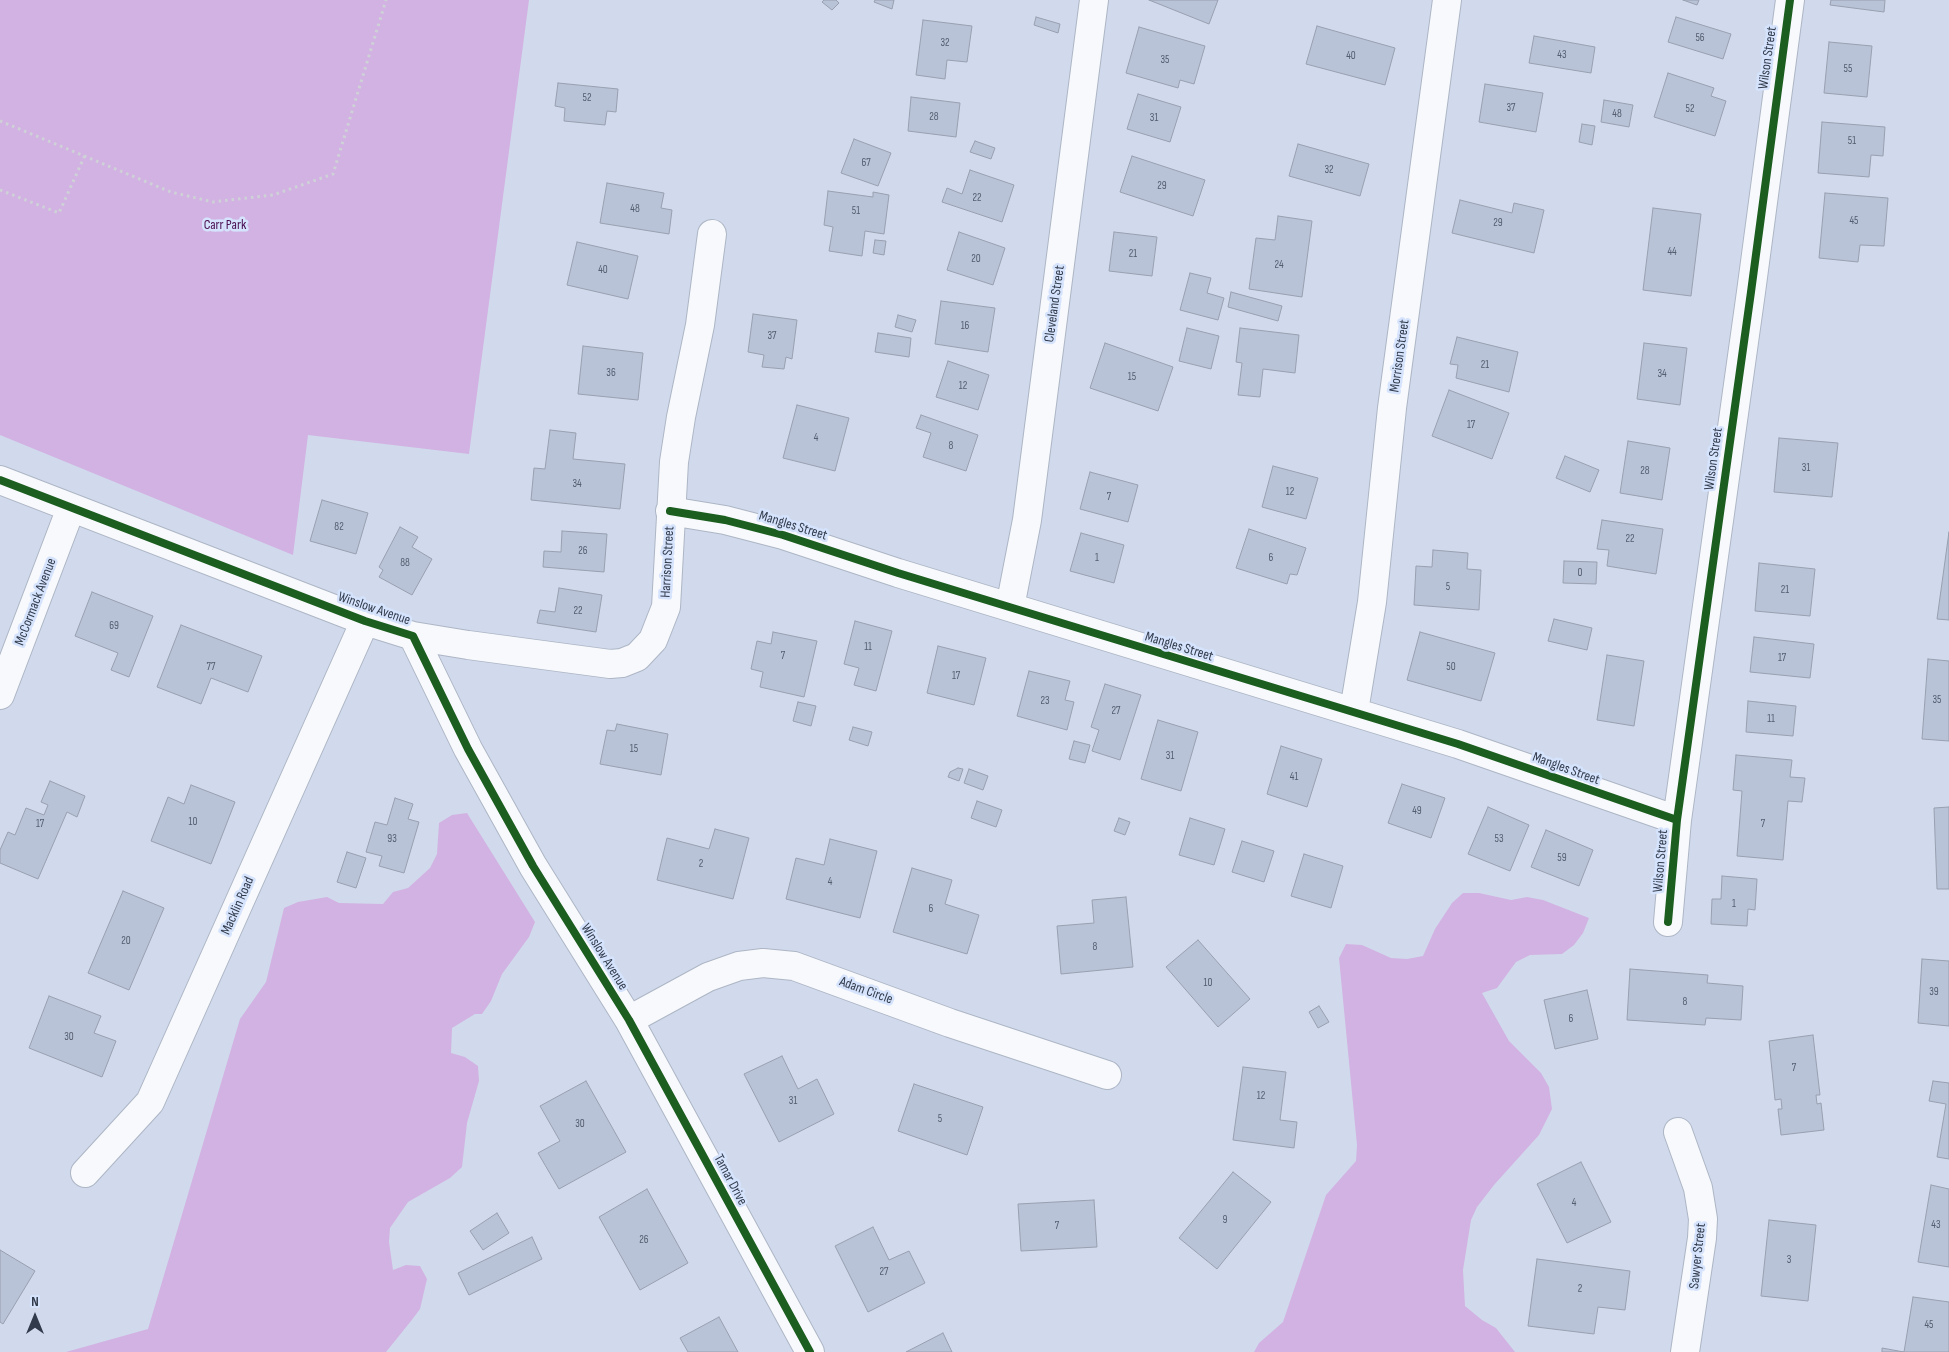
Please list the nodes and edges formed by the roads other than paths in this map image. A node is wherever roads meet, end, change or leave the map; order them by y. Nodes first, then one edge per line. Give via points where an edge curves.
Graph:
1 (1094, 0) edge
2 (1447, 0) edge
3 (1790, 0) edge
4 (712, 234) dead end
5 (0, 480) edge
6 (71, 508) junction
7 (670, 511) junction
8 (1010, 607) junction
9 (366, 622) junction
10 (413, 636) junction
11 (0, 695) edge
12 (1354, 711) junction
13 (1677, 820) junction
14 (1668, 922) dead end
15 (628, 1020) junction
16 (1106, 1075) dead end
17 (1678, 1132) dead end
18 (85, 1173) dead end
19 (810, 1352) edge
20 (1685, 1352) edge

1 - 8 street, Cleveland Street via 1027,520
2 - 12 street, Morrison Street via 1392,408 1372,602
3 - 13 street, Wilson Street
4 - 7 street, Harrison Street via 700,325 677,444
5 - 6 street, Winslow Avenue
6 - 9 street, Winslow Avenue
6 - 11 street, McCormack Avenue
7 - 8 street, Mangles Street via 725,520 783,535
7 - 10 street, Harrison Street via 666,607 653,640 637,657 610,664
8 - 12 street, Mangles Street
9 - 10 street, Winslow Avenue
9 - 18 street, Macklin Road via 150,1102
10 - 15 street, Winslow Avenue via 468,749 533,866
12 - 13 street, Mangles Street
13 - 14 street, Wilson Street
15 - 16 street, Adam Circle via 731,968 763,964 794,966
15 - 19 street, Tamar Drive
17 - 20 street, Sawyer Street via 1698,1188 1702,1219

